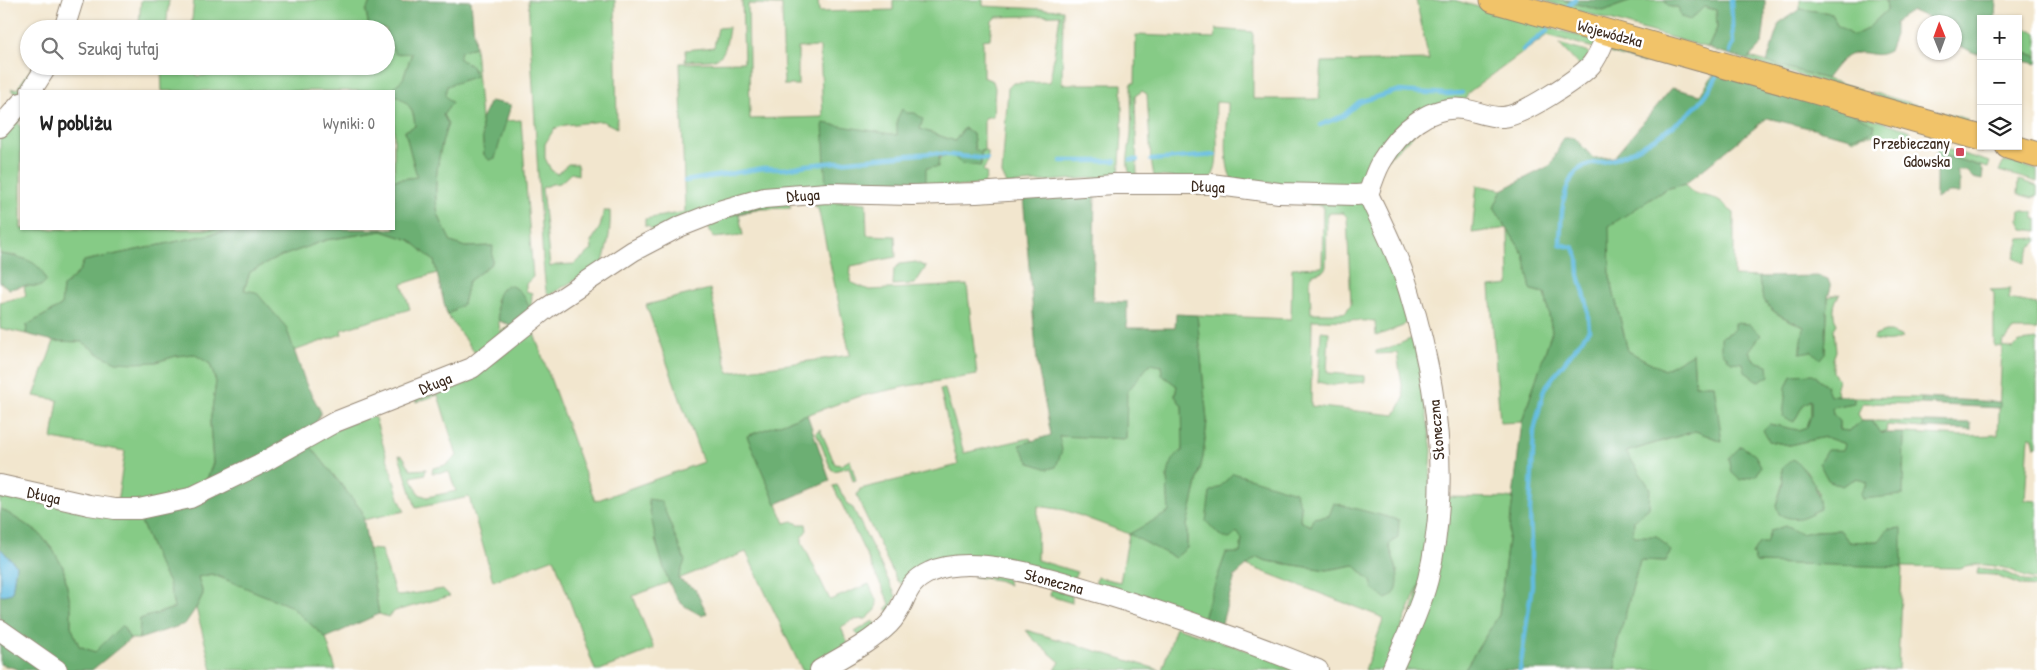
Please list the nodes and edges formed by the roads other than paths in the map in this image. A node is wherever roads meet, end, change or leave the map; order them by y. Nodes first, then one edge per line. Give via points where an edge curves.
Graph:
1 (73, 0) edge
2 (1493, 0) edge
3 (67, 20) edge
4 (1608, 31) junction
5 (41, 75) edge
6 (32, 90) edge
7 (20, 104) edge
8 (0, 127) edge
9 (1977, 137) edge
10 (2021, 150) edge
11 (2037, 155) edge
12 (1368, 194) junction
13 (0, 484) edge
14 (0, 630) edge
15 (57, 670) edge
16 (820, 670) edge
17 (1318, 670) edge
18 (1392, 670) edge

1 - 3 street
2 - 4 main road, Wojewódzka
4 - 9 main road, Wojewódzka
4 - 12 street via 1599,54 1580,75 1514,116 1502,118 1462,109 1439,111 1411,126 1382,160
5 - 6 street
7 - 8 street
10 - 11 main road
12 - 13 street, Długa via 1279,193 1211,184 1114,184 976,193 827,193 764,198 722,210 633,252 547,308 472,368 335,422 190,498 139,509 115,509
12 - 18 street, Słoneczna via 1409,290 1431,384 1437,433 1439,512 1435,545 1428,580
14 - 15 street
16 - 17 street, Słoneczna via 889,624 898,614 903,598 916,579 942,567 956,565 1008,569 1050,578 1174,616

